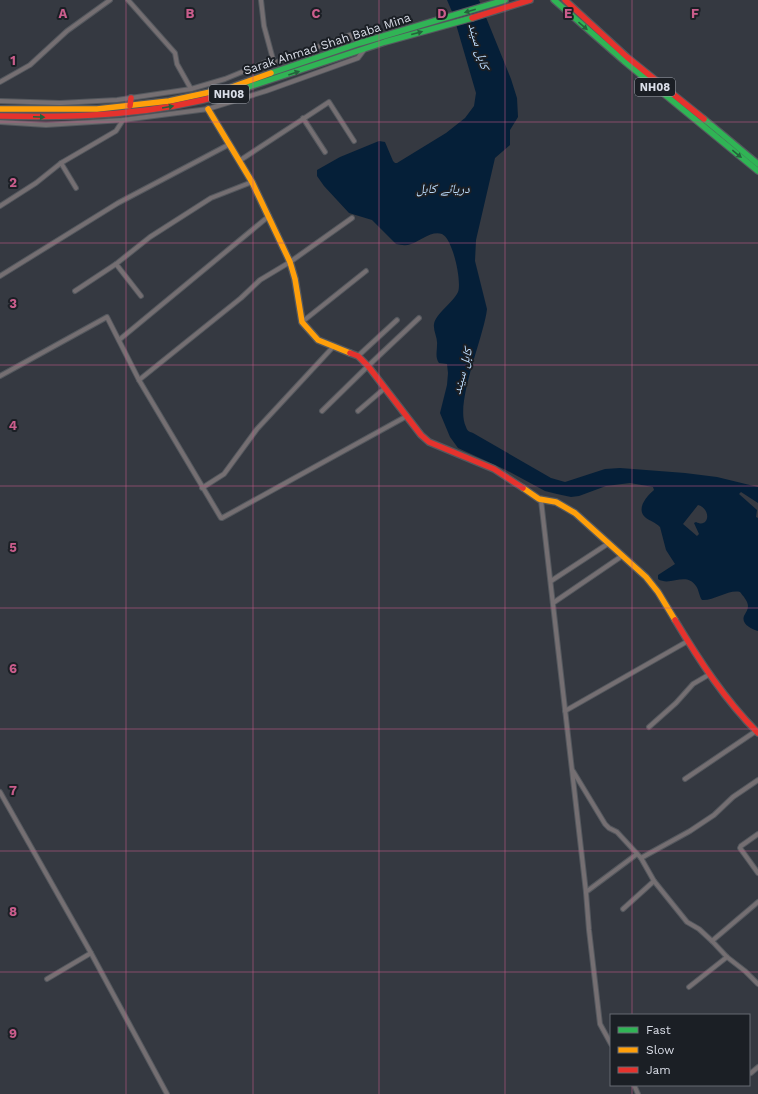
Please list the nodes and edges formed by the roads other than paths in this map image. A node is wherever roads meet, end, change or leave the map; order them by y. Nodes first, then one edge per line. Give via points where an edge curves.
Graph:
1 (110, 0) edge
2 (128, 0) edge
3 (261, 0) edge
4 (505, 0) edge
5 (530, 0) edge
6 (554, 0) edge
7 (565, 0) edge
8 (360, 43) junction
9 (364, 49) junction
10 (625, 59) junction
11 (274, 63) junction
12 (0, 82) edge
13 (191, 89) junction
14 (131, 98) junction
15 (0, 101) edge
16 (98, 102) junction
17 (130, 106) junction
18 (0, 109) edge
19 (97, 109) junction
20 (208, 109) junction
21 (140, 115) junction
22 (0, 116) edge
23 (303, 118) junction
24 (123, 120) junction
25 (0, 122) edge
26 (354, 141) dead end
27 (228, 145) junction
28 (325, 152) dead end
29 (239, 161) junction
30 (61, 163) junction
31 (758, 164) edge
32 (758, 171) edge
33 (252, 182) junction
34 (76, 188) dead end
35 (0, 206) edge
36 (269, 216) junction
37 (352, 218) dead end
38 (290, 262) junction
39 (116, 264) junction
40 (366, 270) dead end
41 (0, 276) edge
42 (75, 292) dead end
43 (141, 296) dead end
44 (419, 318) dead end
45 (397, 320) dead end
46 (302, 322) junction
47 (119, 340) junction
48 (333, 347) junction
49 (358, 356) junction
50 (368, 366) junction
51 (0, 376) edge
52 (139, 380) junction
53 (386, 388) junction
54 (322, 411) dead end
55 (358, 411) dead end
56 (407, 416) junction
57 (202, 488) junction
58 (541, 500) junction
59 (609, 543) junction
60 (622, 556) junction
61 (551, 581) junction
62 (553, 603) junction
63 (688, 641) junction
64 (710, 674) junction
65 (565, 711) junction
66 (649, 728) dead end
67 (757, 732) edge
68 (572, 769) junction
69 (685, 779) dead end
70 (758, 780) edge
71 (0, 792) edge
72 (758, 834) edge
73 (637, 854) junction
74 (641, 858) junction
75 (758, 874) edge
76 (654, 881) junction
77 (586, 892) junction
78 (758, 902) edge
79 (623, 908) dead end
80 (712, 941) junction
81 (90, 953) junction
82 (727, 958) junction
83 (47, 979) dead end
84 (758, 984) edge
85 (688, 987) dead end
86 (610, 1042) edge
87 (758, 1067) edge
88 (751, 1073) dead end
89 (167, 1094) edge

1 - 12 street via 67,31 30,65
2 - 13 street via 175,53 177,64
3 - 11 street via 264,26
4 -> 8 main road, Sarak Ahmad Shah Baba Mina / NH08
9 -> 5 main road, NH08
6 -> 10 main road, NH08
7 - 10 main road, NH08
8 - 11 street via 350,35
8 - 17 main road, Sarak Ahmad Shah Baba Mina / NH08 via 228,88 169,101
9 - 20 street via 358,58
21 -> 9 main road, NH08 via 265,84
10 - 31 main road, NH08
10 -> 32 main road, NH08
11 - 13 street via 266,62 225,79
13 - 14 street
14 - 16 street
14 - 17 main road
15 - 16 street
16 - 19 main road
17 - 19 main road, Sarak Ahmad Shah Baba Mina / NH08
18 - 19 main road, Sarak Ahmad Shah Baba Mina / NH08
20 - 21 street
20 - 27 main road
22 -> 21 main road, NH08
21 - 24 street
23 - 26 street via 329,102
23 - 28 street
23 - 29 street
24 - 25 street via 46,125
24 - 30 street via 116,131
27 - 29 main road
27 - 41 street via 118,203
29 - 33 main road
30 - 34 street
30 - 35 street
33 - 36 main road
33 - 39 street via 211,198 150,237
36 - 38 main road
36 - 47 street
37 - 38 street
38 - 46 main road
38 - 52 street via 260,280
39 - 42 street
39 - 43 street
40 - 46 street
44 - 50 street
45 - 49 street
46 - 48 main road via 318,340
47 - 51 street via 107,317
47 - 52 street
48 - 49 main road
48 - 57 street via 257,430 224,474
49 - 50 main road
50 - 53 main road
50 - 54 street
52 - 57 street
53 - 55 street
53 - 56 main road
56 - 57 street via 222,518
56 - 58 main road via 429,442 494,469
58 - 59 main road via 556,502 576,513
58 - 61 street
59 - 60 main road
59 - 61 street
60 - 62 street
60 - 63 main road via 646,577 658,592
61 - 62 street
62 - 65 street
63 - 64 main road
63 - 65 street
64 - 66 street via 693,684
64 - 67 main road via 739,714
65 - 68 street
67 - 69 street
68 - 73 street via 608,828 617,832
68 - 77 street
70 - 74 street via 733,797 714,815
71 - 81 street
72 - 75 street via 740,848
73 - 74 street
73 - 77 street
74 - 76 street
76 - 79 street
76 - 80 street via 687,922
77 - 86 street via 600,1024
78 - 80 street
80 - 82 street
81 - 83 street
81 - 89 street
82 - 84 street
82 - 85 street
87 - 88 street

